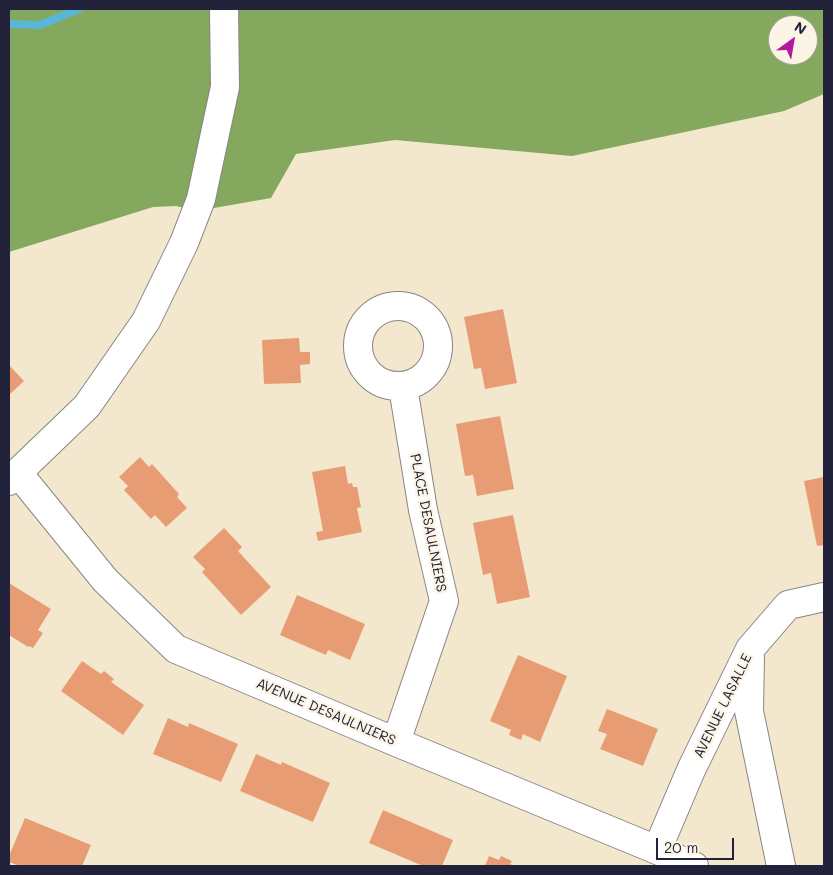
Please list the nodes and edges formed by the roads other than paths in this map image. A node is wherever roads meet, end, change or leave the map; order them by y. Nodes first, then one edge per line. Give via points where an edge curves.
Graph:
1 (224, 9) edge
2 (403, 387) dead end
3 (13, 477) edge
4 (824, 597) edge
5 (750, 649) junction
6 (396, 742) junction
7 (657, 850) junction
8 (694, 866) edge
9 (781, 866) edge

1 - 3 street via 224,87 201,199 184,244 146,321 86,406
2 - 6 street, PLACE DESAULNIERS via 423,510 444,601
3 - 6 street, AVENUE DESAULNIERS via 105,580 176,649
4 - 5 street, AVENUE LASALLE via 788,605
5 - 7 street, AVENUE LASALLE via 691,770
5 - 9 street via 749,711
6 - 7 street, AVENUE DESAULNIERS
7 - 8 street, AVENUE DESAULNIERS

